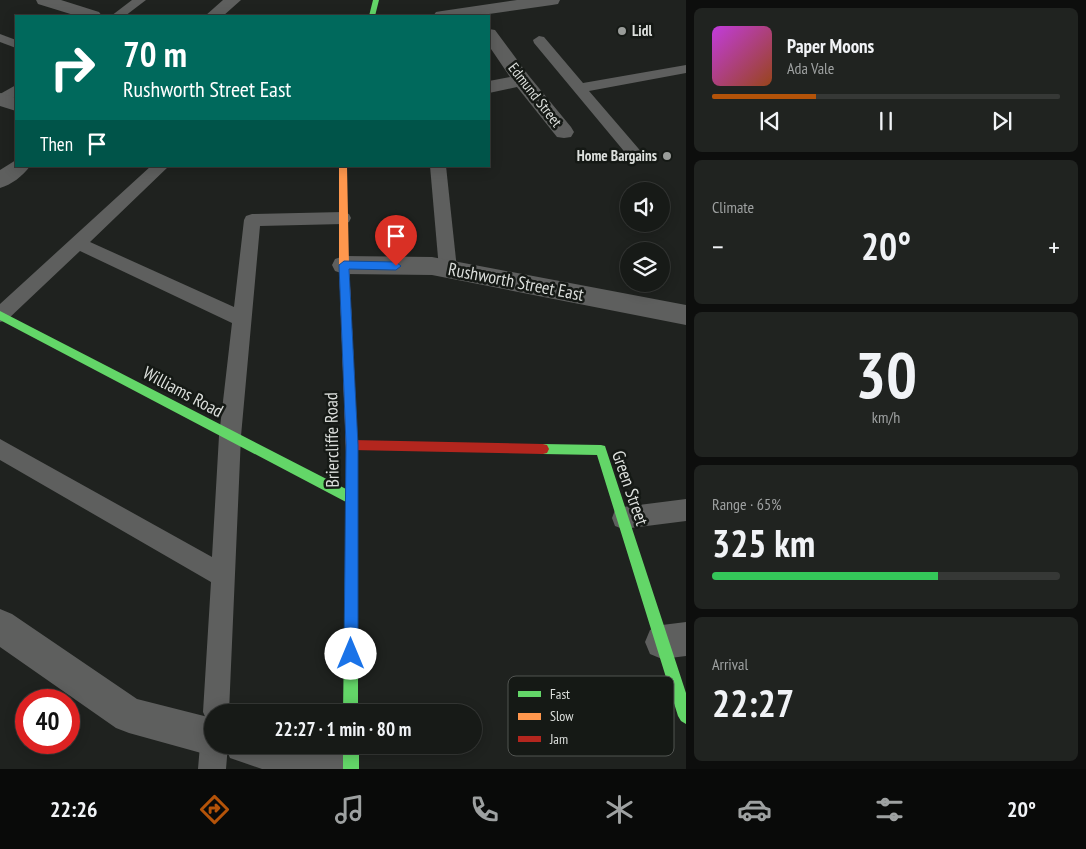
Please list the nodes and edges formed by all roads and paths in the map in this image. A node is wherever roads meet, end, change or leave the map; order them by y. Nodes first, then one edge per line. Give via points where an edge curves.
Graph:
1 (140, 0) edge
2 (233, 0) edge
3 (376, 0) edge
4 (552, 0) edge
5 (48, 1) edge
6 (474, 14) edge
7 (89, 15) edge
8 (118, 15) edge
9 (214, 15) edge
10 (372, 15) edge
11 (458, 15) edge
12 (0, 38) edge
13 (539, 40) dead end
14 (492, 41) edge
15 (15, 44) edge
16 (686, 70) edge
17 (522, 80) junction
18 (490, 87) edge
19 (580, 88) junction
20 (564, 132) dead end
21 (633, 152) dead end
22 (18, 167) edge
23 (160, 167) edge
24 (343, 167) edge
25 (438, 167) edge
26 (0, 181) edge
27 (344, 218) junction
28 (78, 243) junction
29 (344, 265) junction
30 (448, 269) junction
31 (0, 315) edge
32 (686, 315) edge
33 (242, 319) junction
34 (230, 436) junction
35 (352, 445) junction
36 (0, 449) edge
37 (351, 498) junction
38 (686, 510) edge
39 (623, 518) junction
40 (223, 576) junction
41 (0, 626) edge
42 (674, 640) edge
43 (216, 704) edge
44 (351, 704) edge
45 (686, 716) edge
46 (204, 735) edge
47 (213, 754) edge
48 (278, 754) edge
49 (351, 754) edge
50 (212, 769) edge
51 (335, 769) edge
52 (351, 769) edge

1 - 8 lane
2 - 9 street
3 - 10 street
4 - 6 street
5 - 7 street
6 - 11 street
12 - 15 lane
13 - 19 lane
14 - 17 street, Edmund Street
16 - 19 lane
17 - 18 street
17 - 20 street, Edmund Street
19 - 21 lane
22 - 26 street
23 - 28 lane
24 - 27 street, Briercliffe Road
25 - 30 lane
27 - 29 street, Briercliffe Road
27 - 33 lane via 252,220
28 - 31 lane
28 - 33 lane
29 - 30 street, Rushworth Street East
29 - 35 street, Briercliffe Road
30 - 32 street, Rushworth Street East
31 - 34 street, Williams Road
33 - 34 lane
34 - 37 street, Williams Road
34 - 40 lane
35 - 37 street, Briercliffe Road
35 - 39 street, Green Street via 601,450
36 - 40 lane
37 - 44 street, Briercliffe Road
38 - 39 lane
39 - 42 street, Green Street
40 - 43 lane
41 - 46 street via 130,715
42 - 45 street, Green Street
47 - 50 lane
48 - 51 street
49 - 52 street

